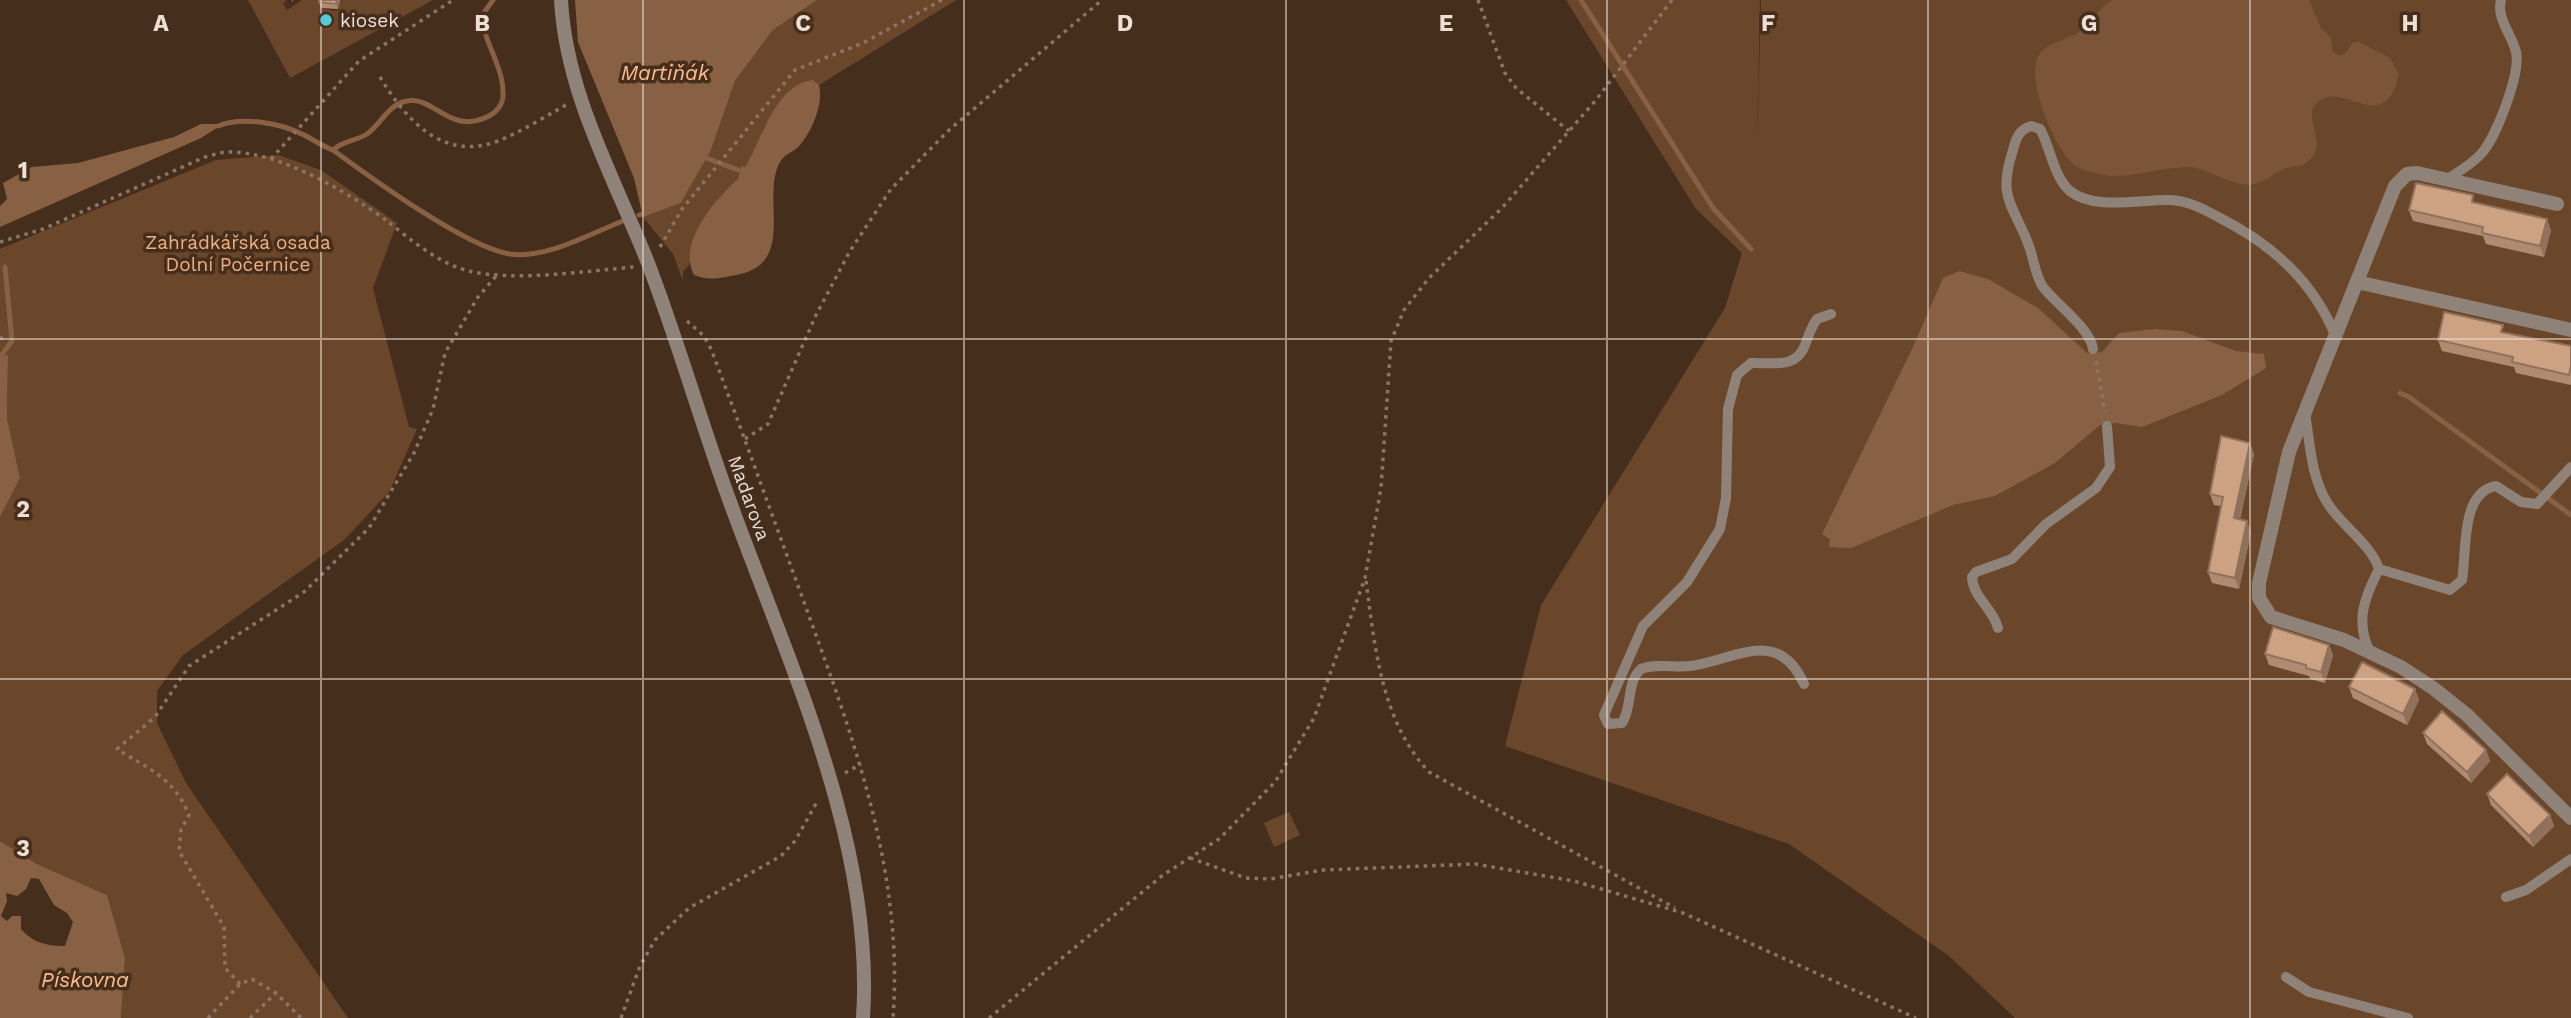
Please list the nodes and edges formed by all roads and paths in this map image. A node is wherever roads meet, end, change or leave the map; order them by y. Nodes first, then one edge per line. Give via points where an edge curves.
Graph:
1 (453, 0) edge
2 (561, 0) edge
3 (942, 0) edge
4 (1102, 0) edge
5 (1478, 0) edge
6 (1672, 0) edge
7 (2501, 0) edge
8 (380, 77) dead end
9 (578, 98) junction
10 (1569, 131) junction
11 (271, 159) junction
12 (2446, 180) junction
13 (2557, 204) dead end
14 (0, 242) edge
15 (649, 266) junction
16 (497, 275) junction
17 (2357, 282) junction
18 (1831, 314) dead end
19 (668, 321) junction
20 (2571, 330) edge
21 (2336, 337) junction
22 (2093, 349) joint
23 (2305, 414) junction
24 (2107, 426) joint
25 (745, 439) junction
26 (2571, 467) edge
27 (2379, 569) junction
28 (1365, 578) junction
29 (1998, 628) dead end
30 (2370, 652) junction
31 (1804, 684) dead end
32 (829, 781) junction
33 (2571, 818) edge
34 (1190, 858) junction
35 (2571, 859) edge
36 (2506, 897) dead end
37 (1683, 912) junction
38 (2286, 977) dead end
39 (240, 984) junction
40 (276, 993) junction
41 (208, 1018) edge
42 (250, 1018) edge
43 (302, 1018) edge
44 (621, 1018) edge
45 (863, 1018) edge
46 (892, 1018) edge
47 (989, 1018) edge
48 (1916, 1018) edge
49 (2408, 1018) edge

1 - 11 path via 359,61
2 - 9 street, Madarova
3 - 15 path via 863,43 795,70 682,209
4 - 25 path via 949,130 891,189 850,251 816,315 768,425
5 - 10 path via 1505,73 1516,88
6 - 10 path
7 - 12 lane via 2501,19 2516,53 2516,72 2491,140 2482,153
8 - 9 path via 404,115 447,143 467,148 498,141
9 - 15 street, Madarova
10 - 28 path via 1503,208 1429,278 1404,310 1391,341 1381,488
11 - 14 path via 230,151 205,157 43,229
11 - 16 path via 313,177 466,271
12 - 13 street
12 - 17 street via 2407,174 2395,186
15 - 16 path
15 - 19 street, Madarova
16 - 39 path via 478,297 445,353 428,420 414,453 369,528 304,592 190,666 155,717 117,749 173,785 185,804 190,815 181,830 178,851 224,927 225,968
17 - 20 street
17 - 21 street
18 - 31 lane via 1817,319 1795,359 1783,364 1751,363 1737,374 1727,422 1726,498 1720,529 1687,582 1643,626 1604,715 1608,724 1622,723 1634,677 1641,669 1698,665 1750,649 1765,650 1788,662
19 - 25 path via 681,319 704,336
19 - 32 street, Madarova
21 - 22 lane via 2309,287 2258,239 2181,201 2101,201 2078,196 2062,181 2039,129 2031,126 2017,138 2006,170 2005,191 2038,279 2090,336
21 - 23 street
22 - 24 path
23 - 27 lane via 2320,491
23 - 30 street via 2286,464 2259,598 2271,617 2320,630
24 - 29 lane via 2110,467 2096,488 2046,524 2012,559 1972,577 1976,593
25 - 46 path via 861,764 876,821 894,936
26 - 27 lane via 2541,500 2527,504 2496,486 2483,491 2472,509 2462,580 2450,590
27 - 30 lane via 2361,617
28 - 34 path via 1300,746 1254,807
28 - 37 path via 1382,681 1396,724 1429,772
30 - 33 street via 2433,688 2467,715
32 - 44 path via 795,841 781,856 689,908 655,940
32 - 45 street, Madarova via 855,889 864,963
34 - 37 path via 1246,878 1270,879 1323,870 1475,864 1574,881
34 - 47 path via 1163,875
35 - 36 lane via 2526,890
37 - 48 path
38 - 49 lane via 2309,992
39 - 40 path via 252,979
39 - 41 path
40 - 42 path
40 - 43 path

